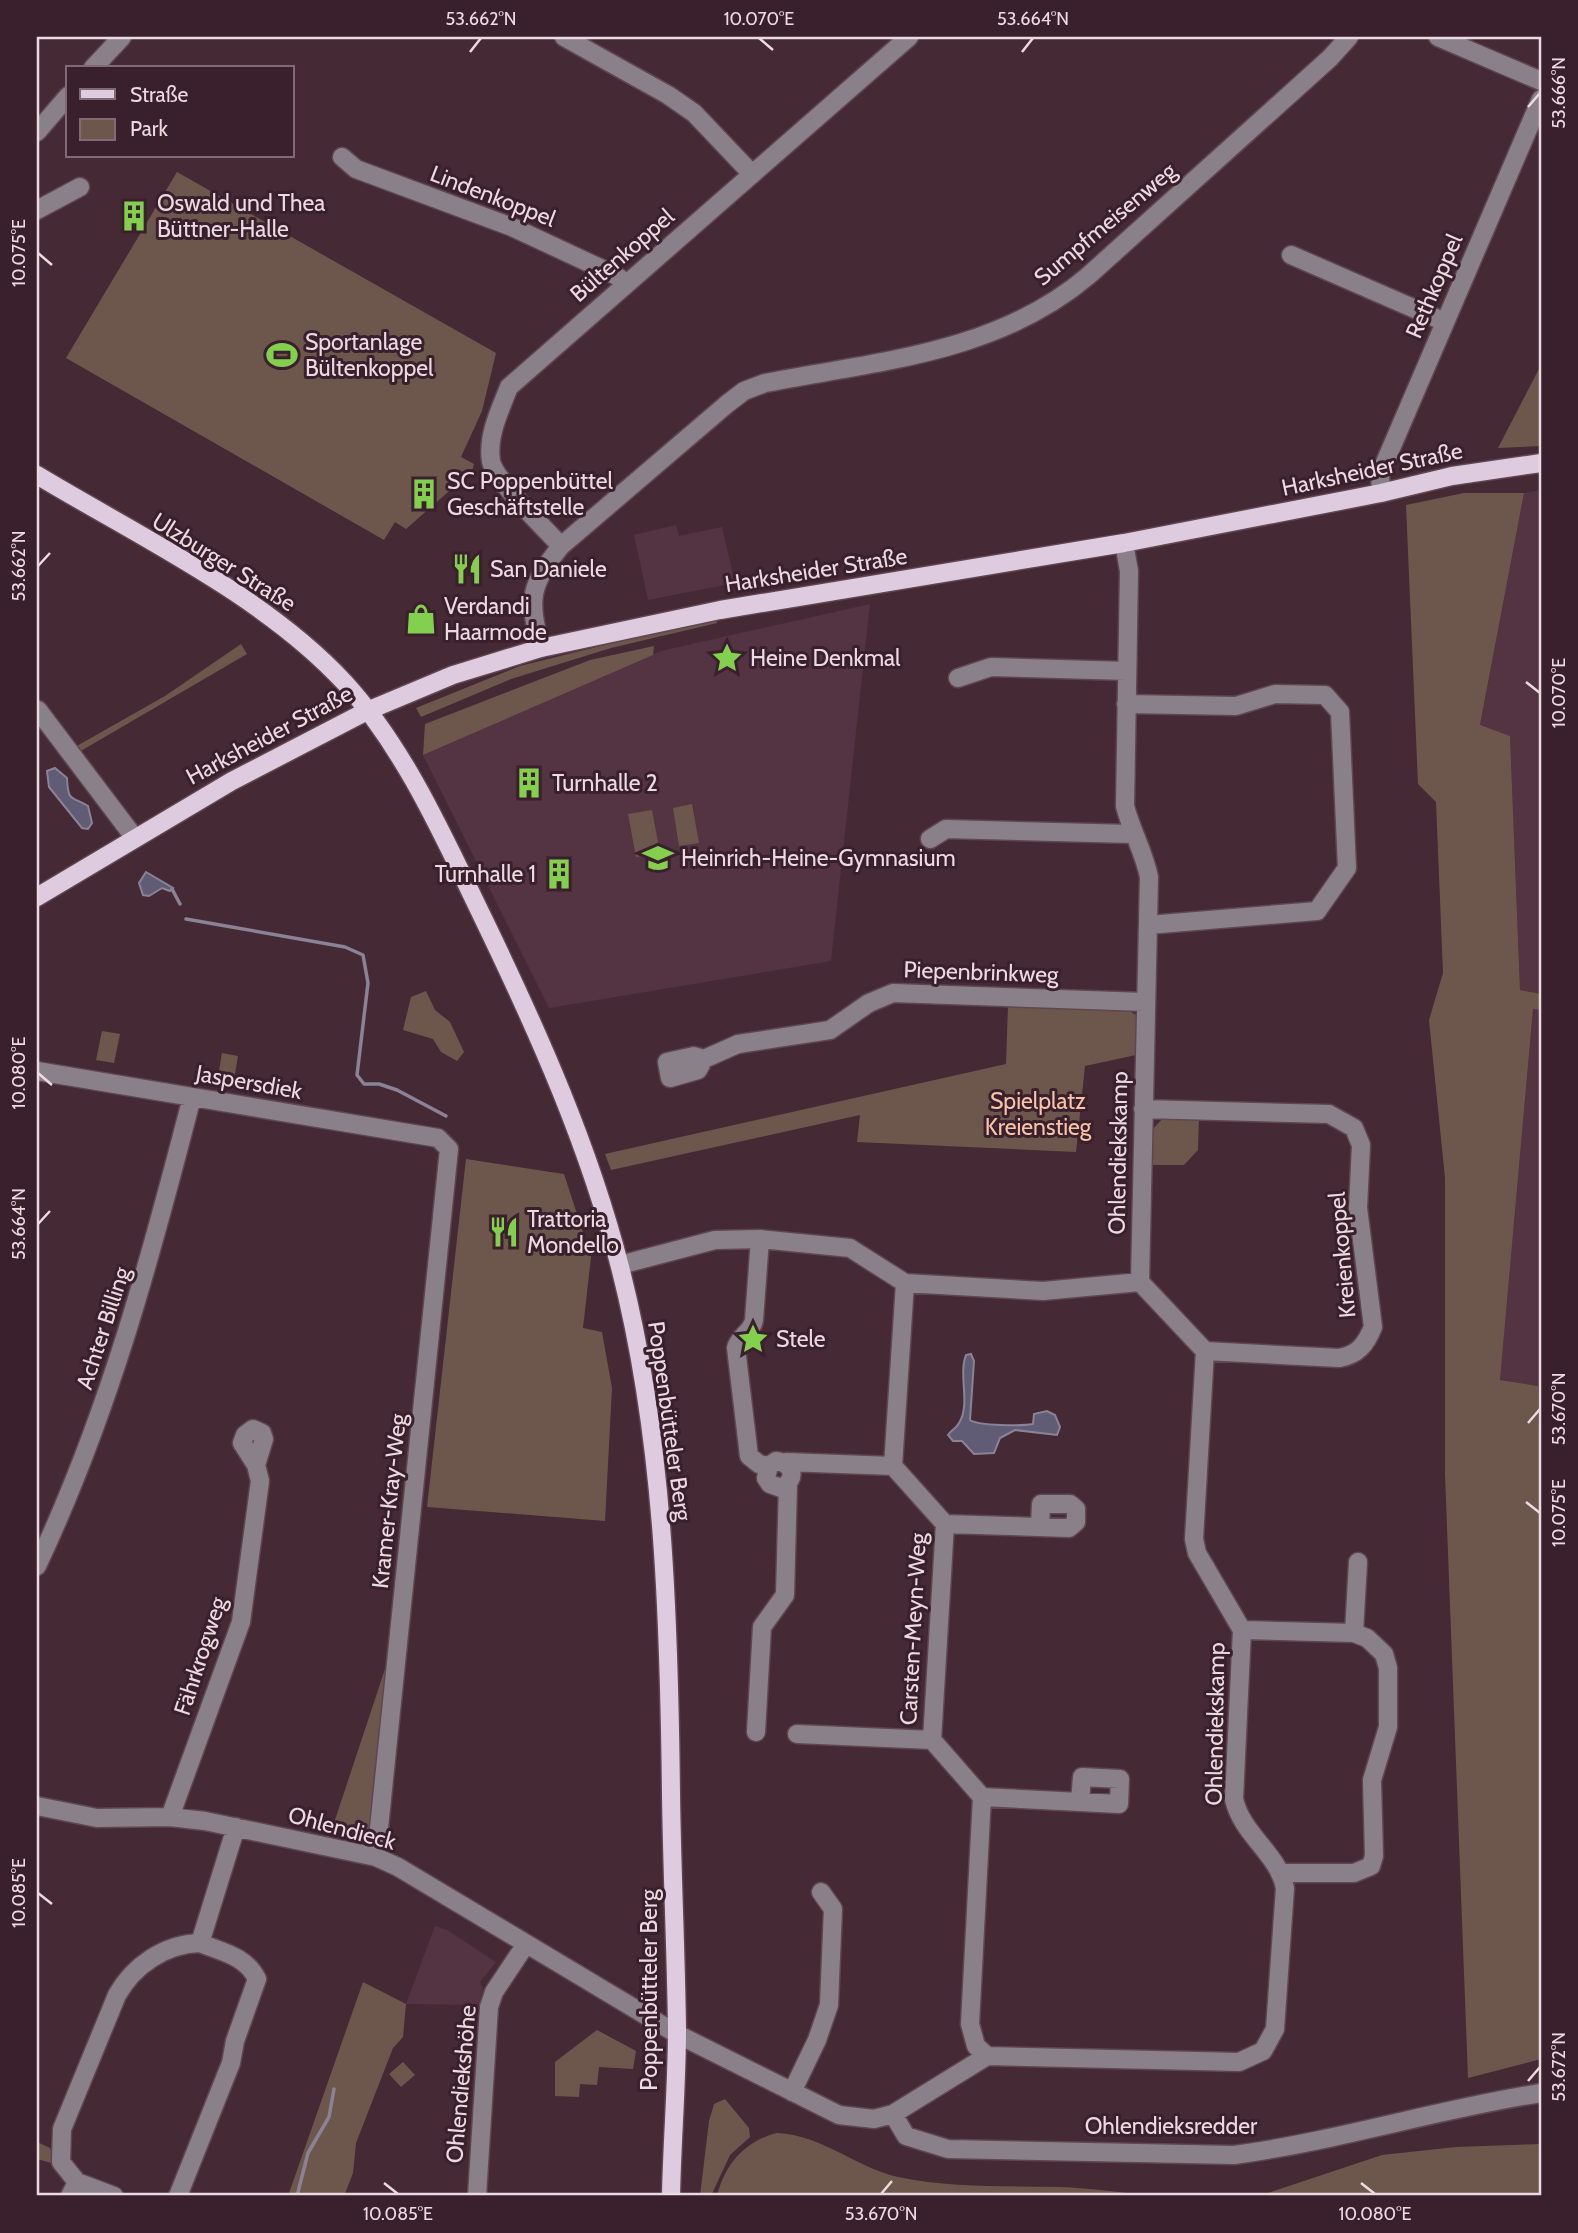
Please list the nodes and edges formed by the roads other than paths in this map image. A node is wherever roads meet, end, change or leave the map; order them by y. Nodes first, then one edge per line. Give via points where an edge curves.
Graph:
1 (122, 37) edge
2 (564, 37) edge
3 (909, 37) edge
4 (1349, 37) edge
5 (1438, 37) edge
6 (95, 66) edge
7 (1541, 81) edge
8 (66, 98) edge
9 (1541, 99) edge
10 (37, 132) edge
11 (342, 158) dead end
12 (752, 174) junction
13 (80, 187) dead end
14 (37, 210) edge
15 (1291, 255) dead end
16 (626, 283) junction
17 (1445, 322) junction
18 (1541, 463) edge
19 (37, 475) edge
20 (1381, 493) junction
21 (1124, 543) junction
22 (561, 546) junction
23 (541, 648) junction
24 (1127, 671) junction
25 (958, 678) dead end
26 (1126, 705) junction
27 (38, 710) edge
28 (367, 711) junction
29 (1132, 834) junction
30 (134, 836) junction
31 (930, 839) dead end
32 (37, 897) edge
33 (1148, 925) junction
34 (1145, 1002) junction
35 (704, 1059) dead end
36 (37, 1071) edge
37 (192, 1097) junction
38 (1143, 1109) junction
39 (449, 1149) joint
40 (760, 1239) junction
41 (620, 1265) junction
42 (1140, 1282) junction
43 (905, 1283) junction
44 (1205, 1351) junction
45 (777, 1464) junction
46 (256, 1465) dead end
47 (893, 1466) junction
48 (945, 1524) junction
49 (1040, 1527) dead end
50 (1358, 1562) dead end
51 (37, 1566) edge
52 (1242, 1630) junction
53 (1353, 1633) junction
54 (756, 1732) dead end
55 (796, 1734) dead end
56 (932, 1740) junction
57 (982, 1797) junction
58 (1080, 1802) dead end
59 (37, 1806) edge
60 (170, 1817) junction
61 (236, 1827) junction
62 (376, 1857) junction
63 (1282, 1872) junction
64 (821, 1892) dead end
65 (200, 1943) junction
66 (526, 1944) junction
67 (677, 2034) junction
68 (987, 2056) junction
69 (792, 2092) junction
70 (1541, 2092) edge
71 (893, 2114) junction
72 (74, 2189) edge
73 (114, 2196) edge
74 (178, 2196) edge
75 (477, 2196) edge
76 (671, 2196) edge

1 - 6 street
2 - 12 street via 695,114
3 - 12 street, Bültenkoppel
4 - 22 street, Sumpfmeisenweg via 1062,297 1017,324 936,350 744,391
5 - 7 street
8 - 10 street
9 - 17 street, Rethkoppel
11 - 16 street, Lindenkoppel via 356,169 512,227
12 - 16 street, Bültenkoppel
13 - 14 street
15 - 17 street
16 - 22 street, Bültenkoppel via 509,387 494,429 490,448 494,471
17 - 20 street, Rethkoppel via 1380,474
18 - 20 main road, Harksheider Straße via 1452,476
19 - 28 main road, Ulzburger Straße via 286,629 322,660
20 - 21 main road, Harksheider Straße
21 - 23 main road, Harksheider Straße via 720,610
21 - 24 street, Ohlendiekskamp via 1129,572
22 - 23 street, Sumpfmeisenweg via 532,590
23 - 28 main road, Harksheider Straße via 453,675
24 - 25 street via 991,667
24 - 26 street, Ohlendiekskamp
26 - 29 street, Ohlendiekskamp via 1125,806
26 - 33 street via 1236,706 1275,694 1325,695 1340,712 1348,868 1317,911
27 - 30 street
28 - 30 main road, Harksheider Straße
28 - 41 main road, Poppenbütteler Berg via 449,847 518,991 589,1163
29 - 31 street via 946,829
29 - 33 street, Ohlendiekskamp via 1145,857 1149,877
30 - 32 main road, Harksheider Straße
33 - 34 street, Ohlendiekskamp
34 - 35 street, Piepenbrinkweg via 893,993 869,1003 830,1030 738,1044
34 - 38 street, Ohlendiekskamp
36 - 37 street, Jaspersdiek
37 - 39 street, Jaspersdiek via 438,1138
37 - 51 street, Achter Billing via 146,1279 110,1389
38 - 42 street, Ohlendiekskamp
38 - 44 street, Kreienkoppel via 1329,1114 1354,1128 1361,1145 1358,1208 1373,1326 1368,1338 1350,1356 1339,1358
39 - 62 street, Kramer-Kray-Weg
40 - 41 street via 715,1240
40 - 43 street via 850,1248
40 - 45 street via 753,1327 736,1349 749,1456 759,1464
41 - 67 main road, Poppenbütteler Berg via 645,1388 661,1525
42 - 43 street via 1042,1291
42 - 44 street
43 - 47 street
44 - 52 street, Ohlendiekskamp via 1194,1539 1197,1553
45 - 47 street
45 - 54 street via 766,1478 770,1485 781,1488 788,1484 785,1595 762,1627
46 - 60 street, Fährkrogweg via 260,1481 241,1622
47 - 48 street, Carsten-Meyn-Weg
48 - 49 street
48 - 56 street, Carsten-Meyn-Weg
50 - 53 street
52 - 53 street
52 - 63 street, Ohlendiekskamp via 1234,1800 1238,1818
53 - 63 street via 1377,1645 1388,1668 1388,1727 1372,1780 1374,1856 1371,1866 1354,1873
55 - 56 street
56 - 57 street, Carsten-Meyn-Weg
57 - 58 street
57 - 68 street via 970,2024 976,2046
59 - 60 street, Ohlendieck via 97,1818
60 - 61 street, Ohlendieck
61 - 62 street, Ohlendieck
61 - 65 street
62 - 66 street, Ohlendieck
63 - 68 street via 1285,1888 1275,2029 1253,2058 1239,2062
64 - 69 street via 832,1909 829,2005
65 - 72 street via 186,1943 139,1965 117,1995 62,2129 61,2162
65 - 74 street via 240,1959 251,1966 257,1979 232,2063
66 - 67 street, Ohlendieck
66 - 75 street, Ohlendiekshöhe via 489,2007
67 - 69 street
67 - 76 main road, Poppenbütteler Berg
68 - 71 street
69 - 71 street via 839,2115 874,2119
70 - 71 street, Ohlendieksredder via 1234,2155 948,2149 906,2136
72 - 73 street

